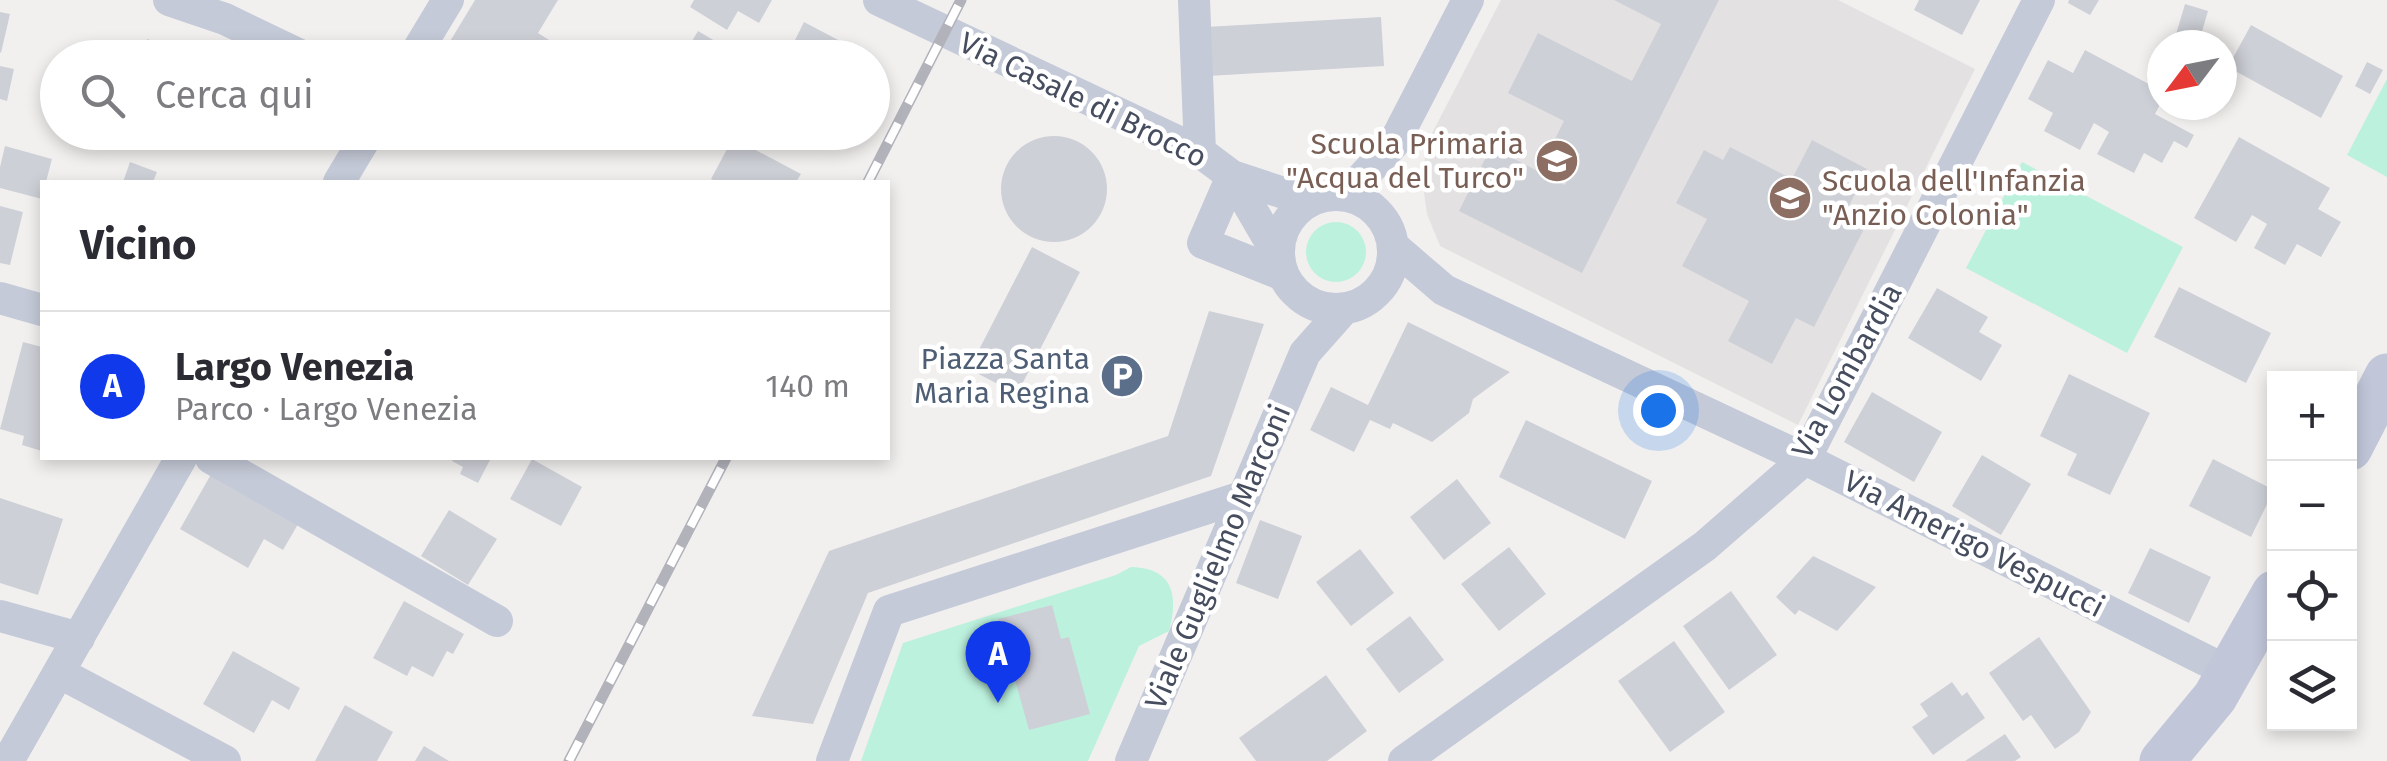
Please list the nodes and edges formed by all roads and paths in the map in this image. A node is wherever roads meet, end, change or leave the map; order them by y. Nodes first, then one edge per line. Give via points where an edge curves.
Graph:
1 (169, 0) edge
2 (448, 0) edge
3 (879, 0) edge
4 (1194, 0) edge
5 (1468, 0) edge
6 (2040, 0) edge
7 (268, 40) edge
8 (424, 40) edge
9 (1394, 143) junction
10 (358, 150) edge
11 (1200, 152) junction
12 (1232, 176) junction
13 (340, 180) edge
14 (1346, 195) junction
15 (1308, 201) junction
16 (1381, 216) junction
17 (1394, 248) junction
18 (1288, 276) junction
19 (1444, 290) junction
20 (1376, 294) junction
21 (0, 298) edge
22 (40, 309) edge
23 (1344, 309) junction
24 (1304, 352) junction
25 (2387, 376) edge
26 (2357, 434) edge
27 (1805, 459) junction
28 (180, 460) edge
29 (214, 460) edge
30 (1245, 496) junction
31 (2267, 606) edge
32 (0, 616) edge
33 (497, 622) dead end
34 (79, 638) junction
35 (60, 672) junction
36 (2231, 673) junction
37 (8, 761) edge
38 (225, 761) edge
39 (832, 761) edge
40 (1131, 761) edge
41 (1404, 761) edge
42 (2162, 761) edge

1 - 7 street
2 - 8 street
3 - 11 street, Via Casale di Brocco
4 - 11 street
5 - 9 street
6 - 27 street, Via Lombardia
9 - 14 street
9 - 16 street
10 - 13 street
11 - 12 street, Via Casale di Brocco
12 - 15 street
12 - 18 street
12 - 18 street via 1204,243
14 - 15 street
14 - 16 street
15 - 18 street via 1285,224
16 - 17 street
17 - 19 street, Via Amerigo Vespucci
17 - 20 street
18 - 23 street via 1316,306
18 - 24 street, Viale Guglielmo Marconi
19 - 20 street, Via Amerigo Vespucci
19 - 27 street, Via Amerigo Vespucci
20 - 23 street
21 - 22 street
23 - 24 street, Viale Guglielmo Marconi
24 - 30 street, Viale Guglielmo Marconi
25 - 26 main road
27 - 36 street, Via Amerigo Vespucci
27 - 41 street, Via Lombardia via 1665,576
28 - 34 street
29 - 33 street
30 - 39 street via 888,612
30 - 40 street, Viale Guglielmo Marconi
31 - 36 main road
32 - 34 street
34 - 35 street
35 - 37 street
35 - 38 street
36 - 42 main road

